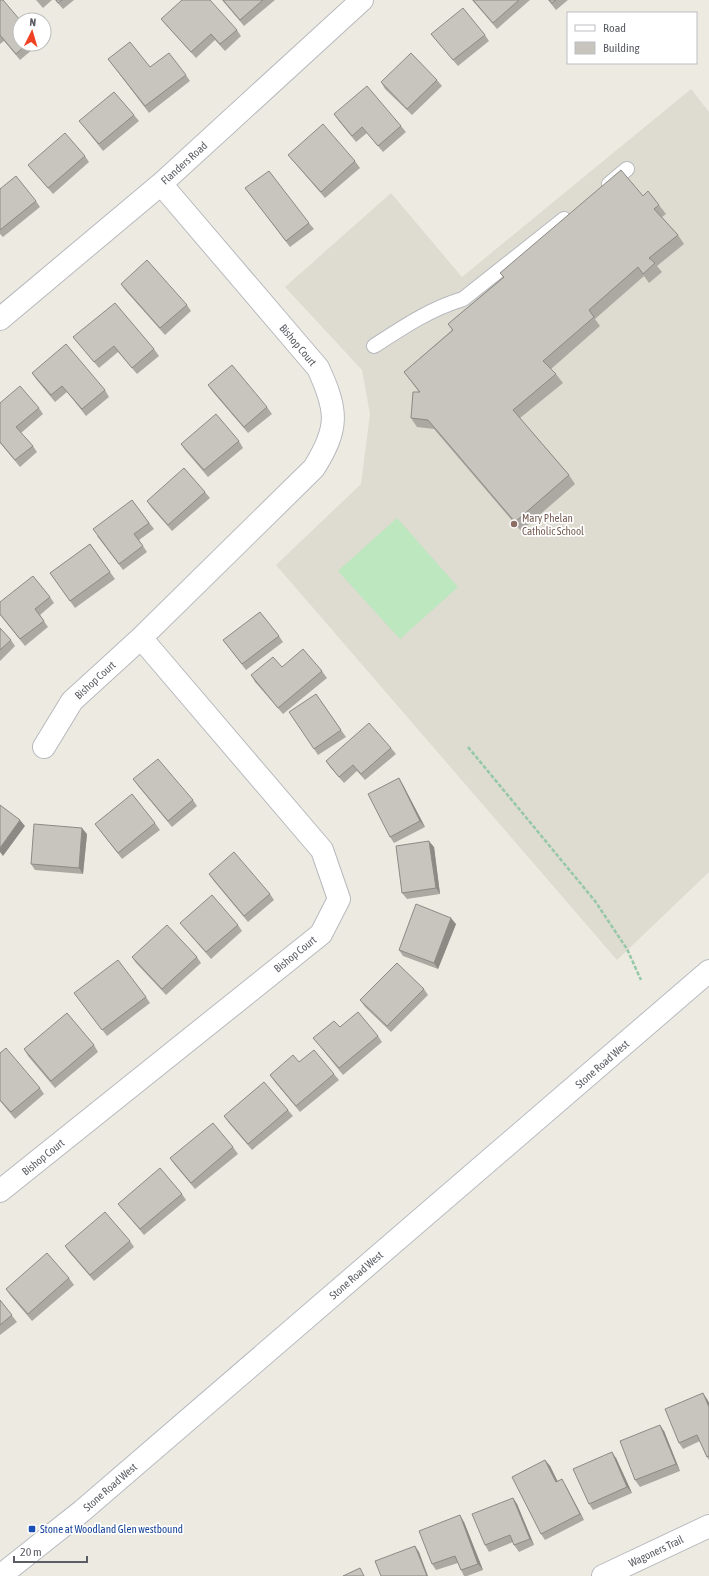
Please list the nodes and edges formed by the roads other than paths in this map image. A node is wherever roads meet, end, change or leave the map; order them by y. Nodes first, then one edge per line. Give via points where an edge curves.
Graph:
1 (362, 0) edge
2 (627, 169) dead end
3 (160, 184) junction
4 (597, 193) edge
5 (572, 212) edge
6 (0, 319) edge
7 (374, 346) dead end
8 (141, 638) junction
9 (44, 747) dead end
10 (709, 971) edge
11 (1, 1188) edge
12 (709, 1526) edge
13 (0, 1576) edge
14 (603, 1576) edge

1 - 3 street, Flanders Road
2 - 4 lane
3 - 6 street, Flanders Road
3 - 8 street, Bishop Court via 318,368 328,388 334,424 326,448 314,468
5 - 7 lane via 463,299 442,305 423,315
8 - 9 street, Bishop Court via 72,700
8 - 11 street, Bishop Court via 322,850 339,899 321,934
10 - 13 street, Stone Road West via 82,1511
12 - 14 street, Wagoners Trail

